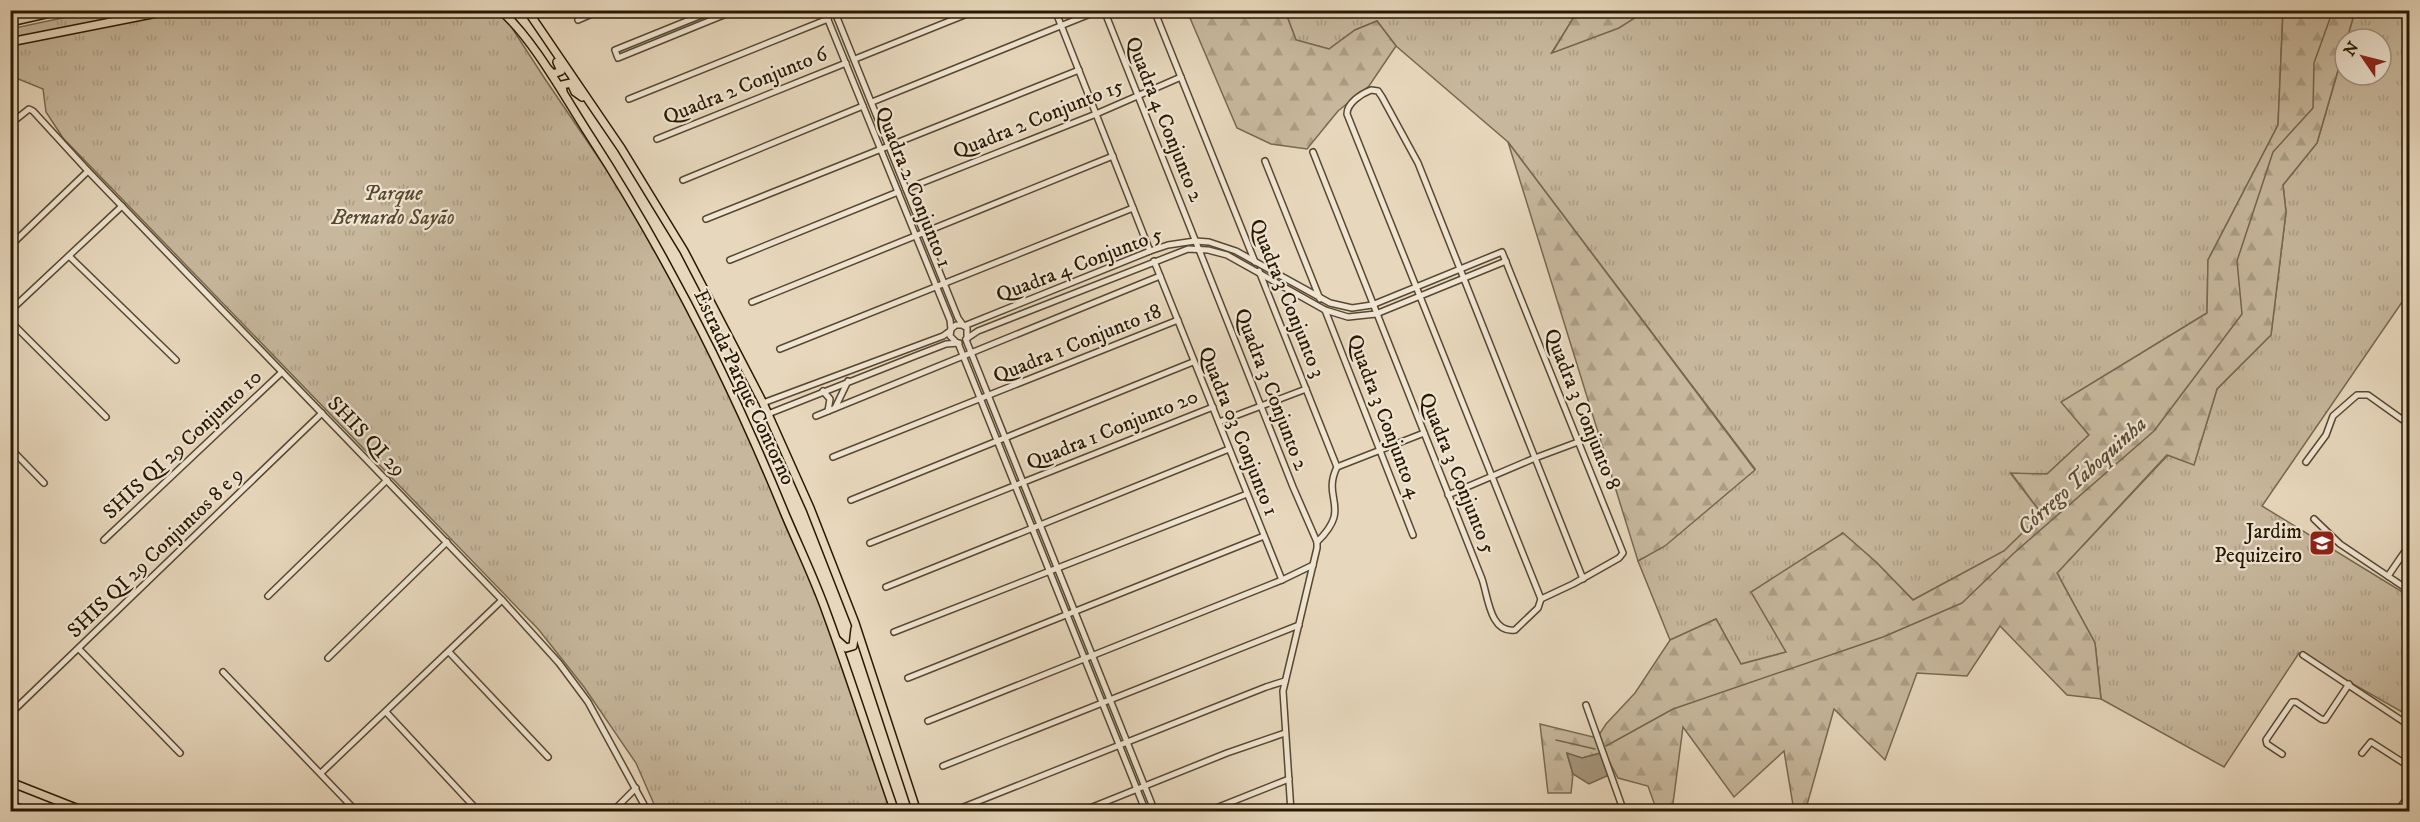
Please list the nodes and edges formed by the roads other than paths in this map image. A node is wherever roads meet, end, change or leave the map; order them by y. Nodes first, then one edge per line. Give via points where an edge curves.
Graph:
1 (63, 10) edge
2 (172, 10) edge
3 (500, 10) edge
4 (527, 10) edge
5 (601, 10) edge
6 (714, 10) edge
7 (736, 10) edge
8 (824, 10) edge
9 (849, 10) edge
10 (977, 10) edge
11 (1055, 10) edge
12 (1102, 10) edge
13 (1154, 10) edge
14 (835, 13) edge
15 (828, 18) junction
16 (578, 20) dead end
17 (10, 22) edge
18 (1061, 26) junction
19 (541, 32) junction
20 (10, 42) edge
21 (855, 59) junction
22 (846, 63) junction
23 (544, 66) junction
24 (1079, 70) junction
25 (1181, 76) junction
26 (1138, 96) junction
27 (629, 99) dead end
28 (567, 101) junction
29 (588, 102) junction
30 (872, 102) junction
31 (863, 106) junction
32 (1096, 114) junction
33 (10, 124) edge
34 (657, 139) dead end
35 (888, 145) junction
36 (881, 148) junction
37 (1313, 152) dead end
38 (1113, 156) junction
39 (1265, 161) dead end
40 (88, 171) junction
41 (683, 180) dead end
42 (906, 189) junction
43 (898, 192) junction
44 (122, 206) junction
45 (1133, 208) junction
46 (706, 219) dead end
47 (923, 232) junction
48 (915, 235) junction
49 (1195, 241) junction
50 (10, 246) edge
51 (1198, 248) junction
52 (1150, 252) junction
53 (1502, 252) joint
54 (69, 256) junction
55 (730, 260) dead end
56 (1153, 261) junction
57 (1255, 261) junction
58 (1506, 261) junction
59 (1459, 270) junction
60 (1259, 272) junction
61 (1160, 276) junction
62 (1463, 280) junction
63 (945, 284) junction
64 (936, 287) junction
65 (1415, 288) junction
66 (1419, 297) junction
67 (1320, 298) junction
68 (752, 302) dead end
69 (1372, 305) junction
70 (1325, 310) junction
71 (10, 311) edge
72 (1376, 314) junction
73 (1178, 320) junction
74 (10, 321) edge
75 (963, 326) junction
76 (951, 330) junction
77 (966, 340) junction
78 (957, 343) junction
79 (780, 350) dead end
80 (971, 352) junction
81 (963, 355) junction
82 (176, 360) dead end
83 (1193, 362) junction
84 (282, 372) junction
85 (848, 381) junction
86 (815, 384) junction
87 (800, 389) junction
88 (1306, 389) junction
89 (821, 392) junction
90 (988, 396) junction
91 (804, 399) junction
92 (981, 399) junction
93 (763, 403) junction
94 (1262, 406) junction
95 (1213, 407) junction
96 (835, 408) junction
97 (828, 411) junction
98 (322, 412) junction
99 (768, 414) junction
100 (816, 416) dead end
101 (106, 417) dead end
102 (1219, 422) junction
103 (2409, 425) edge
104 (1424, 433) junction
105 (1006, 439) junction
106 (998, 442) junction
107 (1578, 442) junction
108 (10, 448) edge
109 (1229, 449) junction
110 (1381, 451) junction
111 (832, 457) dead end
112 (1535, 458) junction
113 (2306, 462) dead end
114 (1337, 467) junction
115 (1491, 476) junction
116 (387, 480) junction
117 (1023, 482) junction
118 (44, 483) dead end
119 (1016, 485) junction
120 (1247, 494) junction
121 (1448, 495) junction
122 (851, 500) dead end
123 (2314, 519) dead end
124 (1041, 525) junction
125 (1033, 529) junction
126 (1413, 535) dead end
127 (1264, 536) junction
128 (104, 540) dead end
129 (447, 542) junction
130 (1317, 542) junction
131 (870, 543) dead end
132 (2409, 544) edge
133 (1313, 565) junction
134 (1058, 569) junction
135 (1050, 573) junction
136 (2388, 576) junction
137 (1583, 579) junction
138 (1282, 580) junction
139 (886, 586) dead end
140 (2409, 591) edge
141 (268, 596) dead end
142 (1540, 599) junction
143 (502, 600) junction
144 (1076, 613) junction
145 (1068, 616) junction
146 (855, 623) junction
147 (1299, 625) junction
148 (894, 632) dead end
149 (834, 635) junction
150 (79, 649) junction
151 (449, 652) junction
152 (2303, 655) dead end
153 (1092, 656) junction
154 (328, 658) dead end
155 (1085, 659) junction
156 (223, 672) dead end
157 (908, 678) dead end
158 (1285, 681) junction
159 (2349, 684) junction
160 (1110, 699) junction
161 (10, 700) edge
162 (1102, 702) junction
163 (1586, 705) dead end
164 (17, 707) junction
165 (386, 712) junction
166 (10, 714) edge
167 (928, 721) dead end
168 (2409, 726) edge
169 (1285, 733) junction
170 (1128, 743) junction
171 (1120, 746) junction
172 (180, 753) dead end
173 (2362, 753) dead end
174 (2282, 754) dead end
175 (548, 757) dead end
176 (943, 766) dead end
177 (2409, 767) edge
178 (321, 773) junction
179 (1288, 779) junction
180 (10, 782) edge
181 (1144, 785) junction
182 (636, 788) junction
183 (1137, 789) junction
184 (2409, 794) edge
185 (10, 805) edge
186 (956, 810) dead end
187 (83, 811) edge
188 (30, 812) edge
189 (357, 812) edge
190 (479, 812) edge
191 (612, 812) edge
192 (648, 812) edge
193 (894, 812) edge
194 (917, 812) edge
195 (1080, 812) edge
196 (1146, 812) edge
197 (1155, 812) edge
198 (1206, 812) edge
199 (1291, 812) edge
200 (1624, 812) edge
201 (2397, 812) edge

1 - 17 main road
2 - 20 main road
3 - 23 main road, Estrada Parque Contorno
4 - 19 main road, Estrada Parque Contorno
5 - 16 street
6 - 7 street via 615,50 618,58
8 - 15 street, Quadra 2 Conjunto 1
9 - 14 street
10 - 21 street
11 - 18 street
12 - 18 street
12 - 26 street, Quadra 4 Conjunto 2
13 - 25 street, Quadra 3 Conjunto 3
14 - 21 street
15 - 22 street, Quadra 2 Conjunto 1
15 - 27 street
18 - 24 street
18 - 30 street
19 - 23 main road via 561,71 554,74
19 - 29 main road, Estrada Parque Contorno
21 - 30 street
22 - 31 street, Quadra 2 Conjunto 1
22 - 34 street, Quadra 2 Conjunto 6
23 - 28 main road, Estrada Parque Contorno
24 - 32 street
24 - 35 street
25 - 26 street, Quadra 2 Conjunto 15
25 - 57 street, Quadra 3 Conjunto 3
26 - 32 street, Quadra 2 Conjunto 15
26 - 49 street, Quadra 4 Conjunto 2
28 - 29 main road via 562,85 571,83 575,92
28 - 149 main road, Estrada Parque Contorno via 663,256 709,342 767,468
29 - 93 main road, Estrada Parque Contorno via 684,251
30 - 35 street
31 - 36 street, Quadra 2 Conjunto 1
31 - 41 street
32 - 38 street
32 - 42 street, Quadra 2 Conjunto 15
33 - 40 street, SHIS QI 29 via 29,109
35 - 36 street
35 - 42 street
36 - 43 street, Quadra 2 Conjunto 1
36 - 46 street
37 - 69 street
38 - 45 street
38 - 47 street
39 - 67 street, Quadra 3 Conjunto 4
40 - 44 street, SHIS QI 29
40 - 50 street
42 - 47 street
43 - 48 street, Quadra 2 Conjunto 1
43 - 55 street
44 - 54 street
44 - 84 street, SHIS QI 29
45 - 52 street
45 - 63 street
47 - 48 street
47 - 63 street
48 - 64 street, Quadra 2 Conjunto 1
48 - 68 street
49 - 51 street, Quadra 4 Conjunto 2
49 - 52 street, Quadra 4 Conjunto 5
49 - 57 street, Quadra 4 Conjunto 5 via 1224,246
51 - 56 street via 1180,250
51 - 60 street via 1227,255
51 - 94 street, Quadra 3 Conjunto 2
52 - 56 street
52 - 56 street
52 - 75 street, Quadra 4 Conjunto 5
53 - 58 street, Quadra 3 Conjunto 8
53 - 59 street, Quadra 4 Conjunto 5
54 - 71 street
54 - 82 street
56 - 61 street, Quadra 03 Conjunto 1
56 - 77 street via 978,331
57 - 60 street, Quadra 3 Conjunto 3
57 - 67 street, Quadra 4 Conjunto 5
58 - 62 street
58 - 107 street, Quadra 3 Conjunto 8
59 - 62 street
59 - 65 street, Quadra 4 Conjunto 5
59 - 65 street via 1418,163 1383,97 1375,89 1365,93 1347,108 1347,114
60 - 70 street
60 - 88 street, Quadra 3 Conjunto 3
61 - 73 street, Quadra 03 Conjunto 1
61 - 80 street
62 - 66 street
62 - 112 street
63 - 64 street
63 - 75 street
64 - 76 street
64 - 79 street, Quadra 2 Conjunto 1
65 - 66 street
65 - 69 street, Quadra 4 Conjunto 5
66 - 72 street
66 - 115 street
67 - 69 street, Quadra 4 Conjunto 5 via 1352,308
67 - 70 street, Quadra 3 Conjunto 4
69 - 72 street, Quadra 3 Conjunto 5
70 - 72 street via 1348,317
70 - 110 street, Quadra 3 Conjunto 4
72 - 104 street, Quadra 3 Conjunto 5
73 - 83 street, Quadra 03 Conjunto 1
73 - 90 street, Quadra 1 Conjunto 18
74 - 101 street
75 - 76 street via 956,325
75 - 77 street via 968,332
76 - 78 street via 950,336
76 - 86 street
77 - 78 street
77 - 80 street
78 - 81 street
78 - 85 street
80 - 81 street
80 - 90 street
81 - 92 street
81 - 96 street
83 - 95 street, Quadra 03 Conjunto 1
83 - 105 street
84 - 98 street, SHIS QI 29
84 - 128 street, SHIS QI 29 Conjunto 10
85 - 89 street
85 - 96 street
86 - 87 street
86 - 89 street
87 - 91 street
87 - 93 street
88 - 94 street
88 - 114 street, Quadra 3 Conjunto 3
89 - 91 street
89 - 97 street via 830,399
90 - 92 street, Quadra 1 Conjunto 18
90 - 105 street
91 - 99 street
92 - 106 street
92 - 111 street, Quadra 1 Conjunto 18
93 - 99 main road, Estrada Parque Contorno
94 - 102 street
94 - 130 street, Quadra 3 Conjunto 2
95 - 102 street, Quadra 03 Conjunto 1
95 - 117 street, Quadra 1 Conjunto 20
96 - 97 street
97 - 100 street
98 - 116 street, SHIS QI 29
98 - 150 street, SHIS QI 29 Conjuntos 8 e 9
99 - 146 main road, Estrada Parque Contorno
102 - 109 street, Quadra 03 Conjunto 1
103 - 113 street via 2368,395 2356,395 2333,416 2326,435
104 - 110 street
104 - 121 street, Quadra 3 Conjunto 5
105 - 106 street
105 - 117 street
106 - 119 street
106 - 122 street
107 - 112 street
107 - 137 street, Quadra 3 Conjunto 8 via 1623,553
108 - 118 street
109 - 120 street, Quadra 03 Conjunto 1
109 - 124 street
110 - 114 street
110 - 126 street, Quadra 3 Conjunto 4
112 - 115 street
112 - 137 street
114 - 130 street via 1332,482 1335,518
115 - 121 street
115 - 142 street
116 - 129 street, SHIS QI 29
116 - 141 street
117 - 119 street, Quadra 1 Conjunto 20
117 - 124 street
119 - 125 street
119 - 131 street, Quadra 1 Conjunto 20
120 - 127 street, Quadra 03 Conjunto 1
120 - 134 street
121 - 142 street, Quadra 3 Conjunto 5 via 1500,627 1512,631 1520,628 1540,605
123 - 136 street via 2340,544
124 - 125 street
124 - 134 street
125 - 135 street
125 - 139 street
127 - 138 street, Quadra 03 Conjunto 1
127 - 144 street
129 - 143 street, SHIS QI 29
129 - 154 street
130 - 133 street
132 - 136 street
133 - 138 street
133 - 147 street
134 - 135 street
134 - 144 street
135 - 145 street
135 - 148 street
136 - 140 street
137 - 142 street
138 - 153 street
143 - 151 street
143 - 182 street, SHIS QI 29 via 588,702
144 - 145 street
144 - 153 street
145 - 155 street
145 - 157 street
146 - 149 main road via 853,646 846,648
146 - 194 main road, Estrada Parque Contorno
147 - 158 street
147 - 160 street
149 - 193 main road, Estrada Parque Contorno
150 - 164 street, SHIS QI 29 Conjuntos 8 e 9
150 - 172 street
151 - 165 street
151 - 175 street
152 - 159 street
153 - 155 street
153 - 160 street
155 - 162 street
155 - 167 street
156 - 178 street
158 - 169 street
158 - 170 street
159 - 168 street
159 - 174 street via 2325,720 2292,702 2266,740
160 - 162 street
160 - 170 street
161 - 164 street
162 - 171 street
162 - 176 street
163 - 200 street
164 - 166 street, SHIS QI 29 Conjuntos 8 e 9
165 - 178 street
165 - 190 street
169 - 179 street
169 - 181 street
170 - 171 street
170 - 181 street
171 - 183 street
171 - 186 street
173 - 177 street via 2371,742
178 - 189 street
179 - 198 street
179 - 199 street
180 - 187 main road
181 - 183 street
181 - 197 street
182 - 191 street
182 - 192 street, SHIS QI 29
183 - 195 street
183 - 196 street
184 - 201 street
185 - 188 main road

